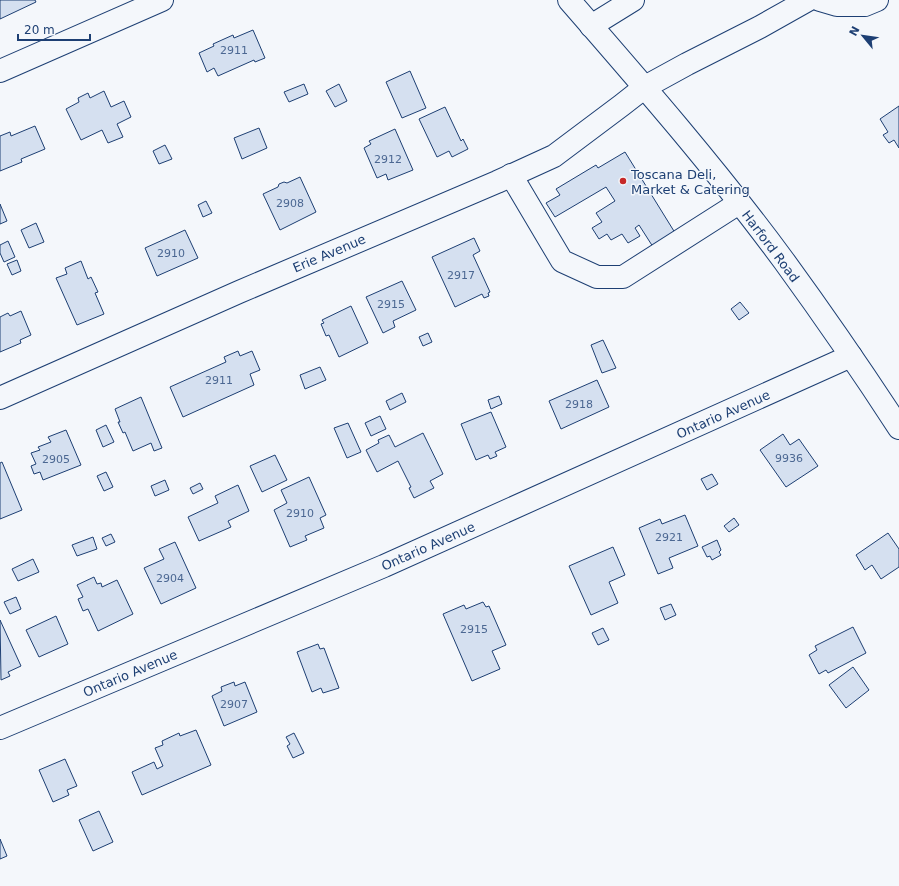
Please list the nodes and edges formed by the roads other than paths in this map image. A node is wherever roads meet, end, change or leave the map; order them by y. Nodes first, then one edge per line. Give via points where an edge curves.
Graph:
1 (162, 0) edge
2 (569, 0) edge
3 (633, 0) edge
4 (808, 0) edge
5 (820, 0) edge
6 (877, 0) edge
7 (591, 26) junction
8 (0, 71) edge
9 (645, 87) junction
10 (511, 176) junction
11 (739, 203) junction
12 (852, 356) junction
13 (0, 398) edge
14 (899, 428) edge
15 (0, 728) edge

1 - 8 street
2 - 7 street, Harford Road
3 - 7 street
4 - 9 street, Erie Avenue
5 - 6 street via 837,5 865,5
7 - 9 street, Harford Road
9 - 10 street, Erie Avenue via 554,156
9 - 11 street, Harford Road
10 - 11 street via 562,261 597,277 623,277
10 - 13 street, Erie Avenue
11 - 12 street, Harford Road
12 - 14 street, Harford Road
12 - 15 street, Ontario Avenue via 384,566

